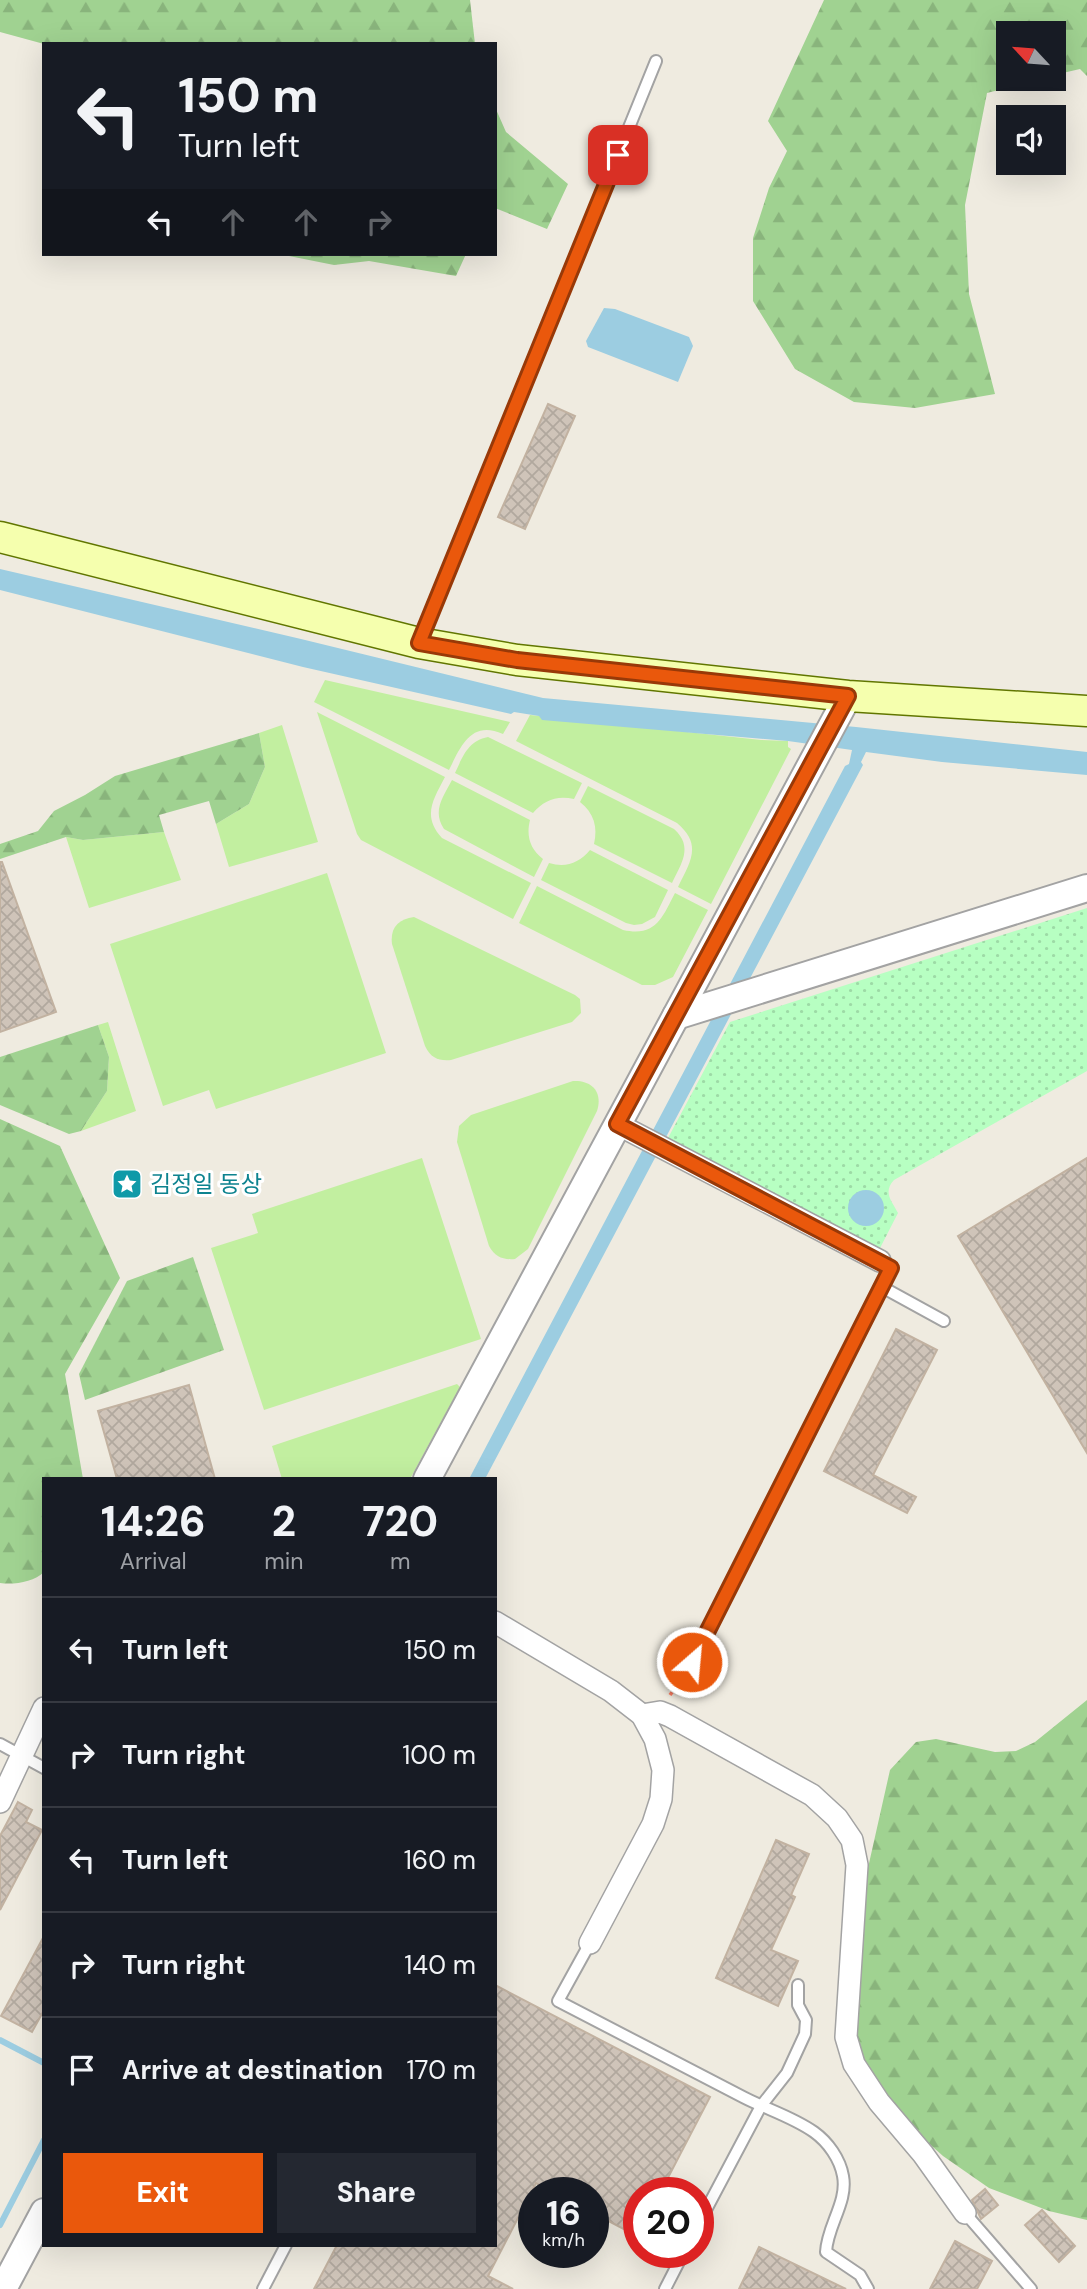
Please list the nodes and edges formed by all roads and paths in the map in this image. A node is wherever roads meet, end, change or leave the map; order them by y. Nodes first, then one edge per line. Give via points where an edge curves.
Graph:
1 (656, 61) dead end
2 (0, 537) edge
3 (419, 643) junction
4 (848, 696) junction
5 (1087, 711) edge
6 (1087, 888) edge
7 (676, 1016) junction
8 (617, 1124) junction
9 (880, 1261) joint
10 (882, 1287) junction
11 (944, 1321) dead end
12 (428, 1477) edge
13 (497, 1623) edge
14 (692, 1662) joint
15 (42, 1712) edge
16 (651, 1714) junction
17 (0, 1744) edge
18 (20, 1757) junction
19 (42, 1767) edge
20 (0, 1801) edge
21 (590, 1943) joint
22 (798, 1985) dead end
23 (761, 2106) junction
24 (714, 2195) edge
25 (965, 2213) joint
26 (42, 2217) edge
27 (285, 2247) edge
28 (676, 2268) edge
29 (3, 2289) edge
30 (263, 2289) edge
31 (665, 2289) edge
32 (868, 2289) edge
33 (1031, 2289) edge

1 - 3 lane
2 - 3 main road
3 - 4 main road via 517,660
4 - 5 main road
4 - 7 street
6 - 7 street
7 - 8 street
8 - 9 street
8 - 12 street
9 - 10 lane via 891,1268
10 - 11 lane
10 - 14 lane
13 - 16 street
14 - 16 path
15 - 18 street
16 - 21 street via 663,1770 661,1799 653,1824
16 - 25 street via 812,1795 852,1840 857,1865 846,2037 854,2064
17 - 18 lane
18 - 19 lane
18 - 20 street
21 - 23 lane via 558,2001
22 - 23 lane via 805,2034 787,2073
23 - 24 lane
23 - 32 lane via 810,2129 838,2160 844,2190 826,2238 826,2252 860,2275
25 - 33 lane
26 - 29 street
27 - 30 lane
28 - 31 lane

